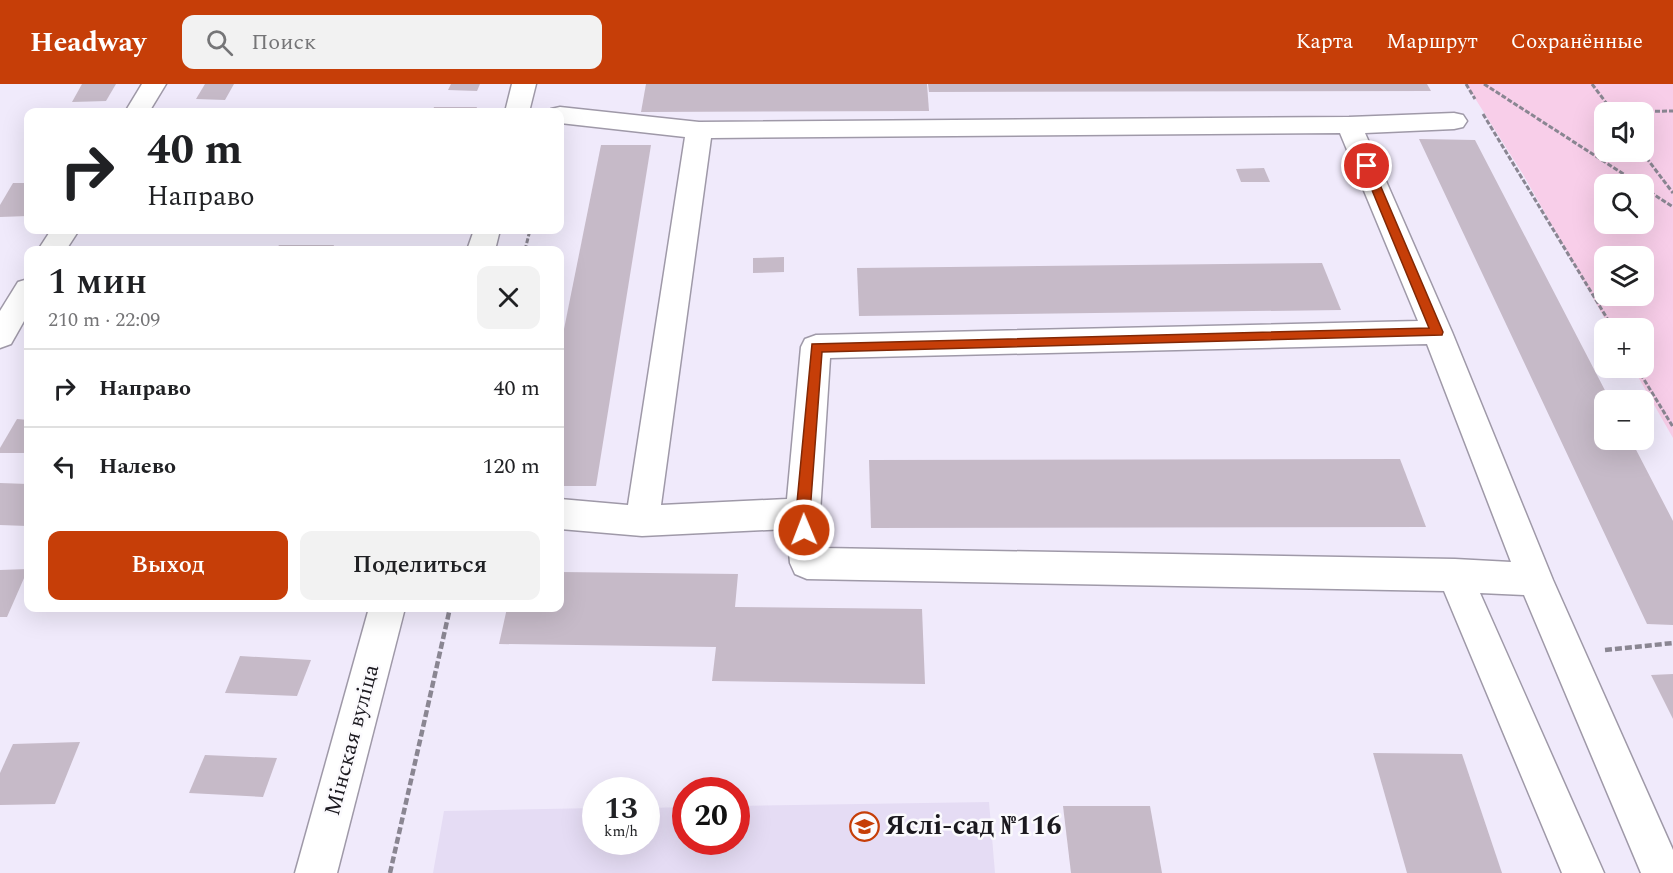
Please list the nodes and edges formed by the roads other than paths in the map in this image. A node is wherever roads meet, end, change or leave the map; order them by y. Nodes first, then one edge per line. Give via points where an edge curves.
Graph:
1 (154, 84) edge
2 (524, 84) edge
3 (139, 108) edge
4 (522, 108) edge
5 (564, 115) edge
6 (1454, 121) dead end
7 (1349, 125) junction
8 (699, 130) junction
9 (24, 297) edge
10 (1437, 332) junction
11 (0, 336) edge
12 (803, 513) junction
13 (564, 514) edge
14 (642, 521) junction
15 (1455, 575) junction
16 (1534, 579) junction
17 (386, 612) edge
18 (316, 873) edge
19 (1583, 873) edge
20 (1662, 873) edge

1 - 3 street
2 - 4 street
5 - 8 street
6 - 7 street
7 - 8 street
7 - 10 street
8 - 14 street
9 - 11 street
10 - 12 street via 816,347
10 - 16 street
12 - 14 street
12 - 15 street via 807,562
13 - 14 street
15 - 16 street
15 - 19 street
16 - 20 street
17 - 18 street, Мінская вуліца

